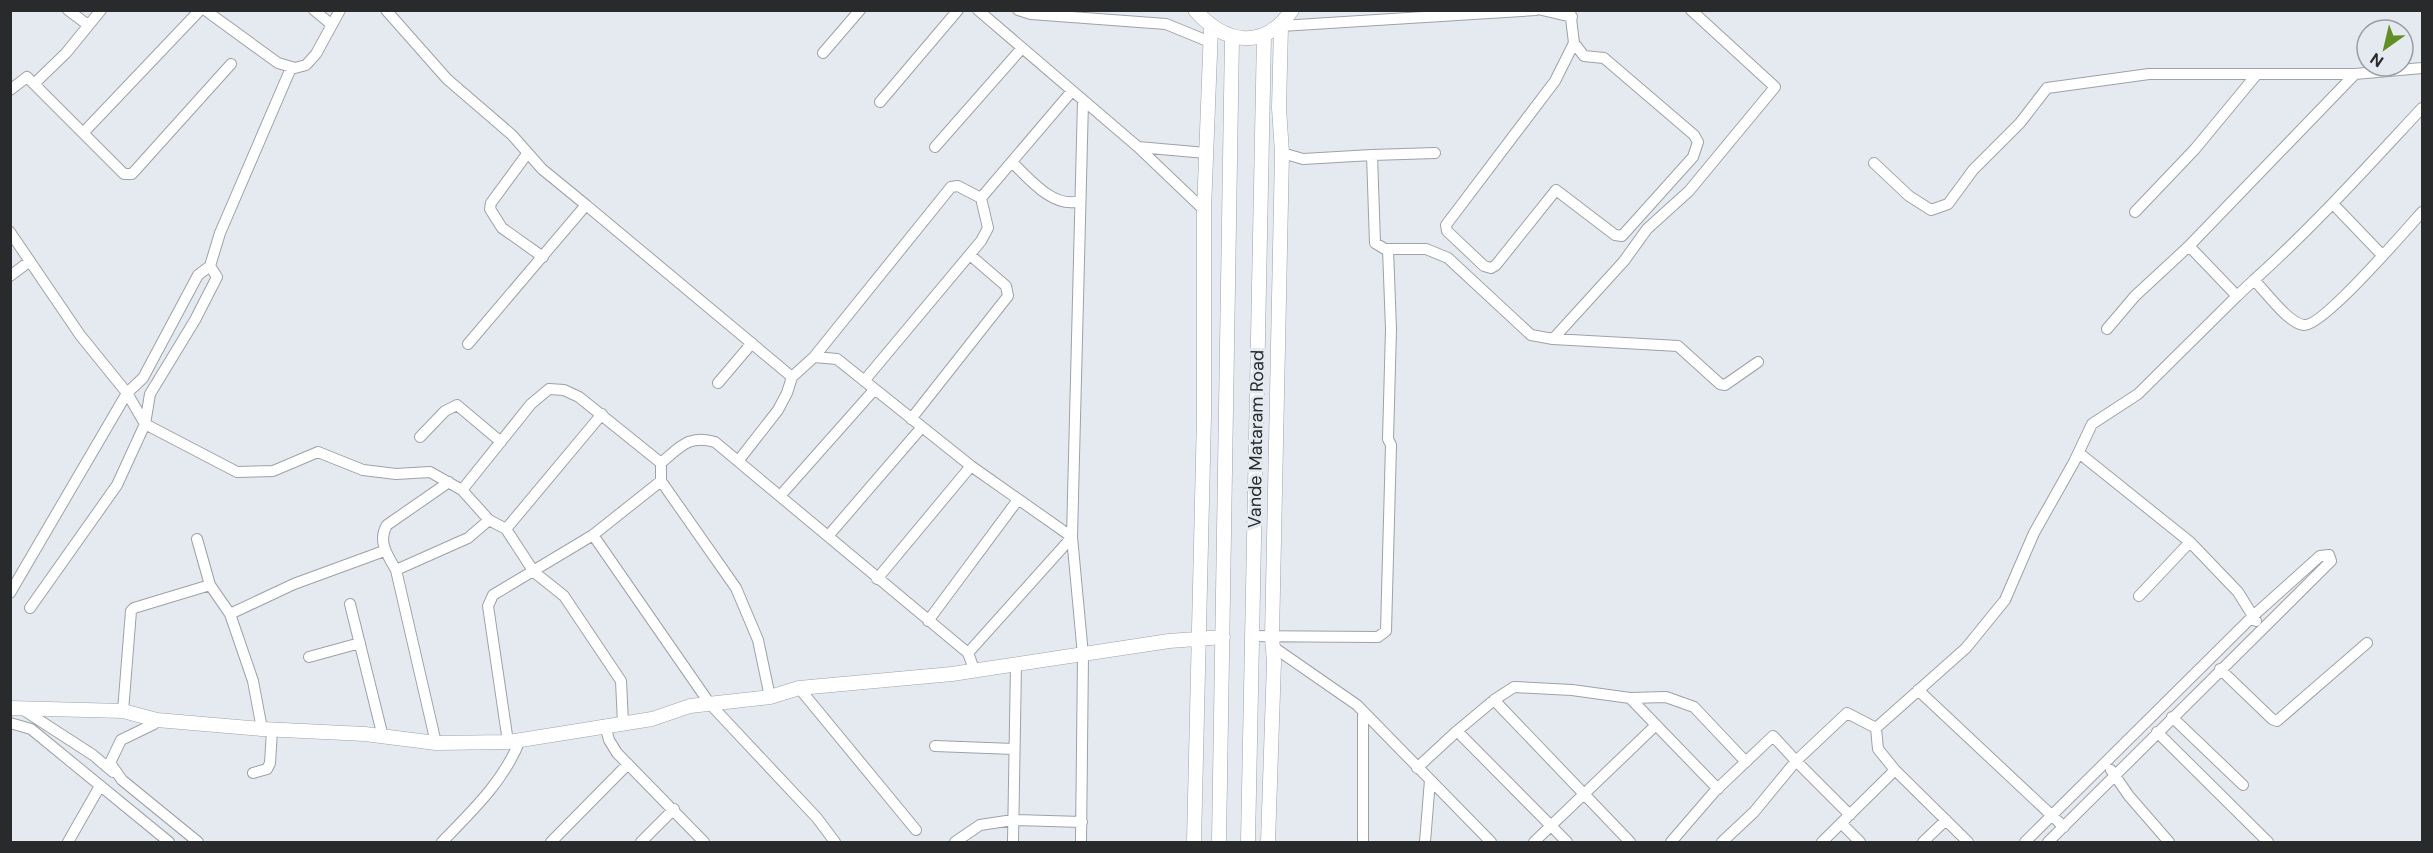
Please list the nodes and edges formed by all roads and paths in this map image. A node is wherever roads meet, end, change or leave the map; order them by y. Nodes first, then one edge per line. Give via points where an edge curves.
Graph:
1 (68, 10) edge
2 (101, 10) edge
3 (200, 10) edge
4 (205, 10) edge
5 (314, 10) edge
6 (340, 10) edge
7 (386, 10) edge
8 (860, 10) edge
9 (958, 10) edge
10 (978, 10) edge
11 (1018, 10) edge
12 (1196, 10) edge
13 (1292, 10) edge
14 (1536, 10) edge
15 (1542, 10) edge
16 (1691, 10) edge
17 (1571, 14) edge
18 (398, 15) edge
19 (88, 25) junction
20 (332, 25) junction
21 (1281, 26) junction
22 (1211, 35) junction
23 (1264, 35) junction
24 (1232, 37) junction
25 (1574, 43) junction
26 (1022, 48) junction
27 (823, 52) dead end
28 (231, 64) dead end
29 (291, 68) junction
30 (2257, 74) junction
31 (2355, 74) joint
32 (35, 83) junction
33 (10, 90) edge
34 (1072, 91) junction
35 (1083, 101) junction
36 (880, 102) dead end
37 (2422, 108) edge
38 (84, 132) junction
39 (935, 147) dead end
40 (1138, 147) junction
41 (1206, 153) junction
42 (1282, 153) junction
43 (1435, 153) dead end
44 (526, 154) junction
45 (1372, 155) junction
46 (1012, 162) junction
47 (1874, 163) dead end
48 (981, 198) junction
49 (1080, 201) junction
50 (2333, 204) junction
51 (586, 205) junction
52 (1204, 210) junction
53 (2135, 212) dead end
54 (2422, 213) edge
55 (10, 232) edge
56 (2189, 246) junction
57 (1388, 249) junction
58 (970, 255) junction
59 (2382, 255) junction
60 (543, 256) junction
61 (30, 261) junction
62 (210, 266) junction
63 (10, 276) edge
64 (2254, 280) junction
65 (2237, 296) junction
66 (2107, 328) dead end
67 (1552, 339) junction
68 (752, 343) junction
69 (468, 344) dead end
70 (814, 357) junction
71 (1758, 362) dead end
72 (792, 376) junction
73 (864, 381) junction
74 (718, 383) dead end
75 (874, 390) junction
76 (127, 393) junction
77 (602, 414) junction
78 (911, 419) junction
79 (145, 424) junction
80 (922, 427) junction
81 (420, 437) dead end
82 (501, 442) junction
83 (2079, 453) junction
84 (738, 460) junction
85 (661, 463) junction
86 (971, 466) junction
87 (661, 481) junction
88 (449, 482) junction
89 (462, 490) junction
90 (780, 496) junction
91 (1017, 501) junction
92 (489, 520) junction
93 (506, 529) junction
94 (593, 535) junction
95 (830, 535) junction
96 (1072, 537) junction
97 (197, 540) dead end
98 (2190, 542) junction
99 (384, 551) junction
100 (16, 570) edge
101 (396, 570) junction
102 (534, 572) junction
103 (877, 579) junction
104 (210, 585) junction
105 (10, 593) edge
106 (2139, 596) dead end
107 (350, 604) dead end
108 (30, 608) dead end
109 (230, 614) junction
110 (2252, 618) junction
111 (928, 621) junction
112 (2262, 627) junction
113 (1251, 636) junction
114 (1200, 637) junction
115 (1223, 637) junction
116 (1272, 642) junction
117 (360, 643) junction
118 (2367, 644) dead end
119 (968, 653) junction
120 (1083, 656) junction
121 (309, 657) dead end
122 (1016, 665) junction
123 (974, 669) junction
124 (2220, 669) junction
125 (799, 688) junction
126 (1918, 690) junction
127 (770, 697) junction
128 (1629, 698) junction
129 (1494, 700) junction
130 (710, 704) junction
131 (16, 709) edge
132 (123, 711) junction
133 (1363, 711) junction
134 (2172, 717) junction
135 (157, 720) junction
136 (10, 723) edge
137 (623, 723) junction
138 (605, 725) junction
139 (1656, 725) junction
140 (1876, 728) junction
141 (267, 730) junction
142 (1456, 730) junction
143 (2157, 732) junction
144 (383, 736) junction
145 (514, 741) junction
146 (436, 743) junction
147 (935, 746) dead end
148 (1014, 749) junction
149 (1796, 761) junction
150 (1746, 762) junction
151 (628, 764) junction
152 (2104, 764) junction
153 (1418, 768) junction
154 (1895, 770) junction
155 (253, 773) dead end
156 (2115, 774) junction
157 (122, 780) junction
158 (1430, 780) junction
159 (2243, 785) dead end
160 (100, 786) junction
161 (1718, 789) junction
162 (1584, 793) junction
163 (674, 809) junction
164 (1850, 815) junction
165 (2051, 817) junction
166 (1013, 820) junction
167 (1946, 820) junction
168 (1082, 822) junction
169 (1841, 823) junction
170 (1550, 825) junction
171 (2064, 827) junction
172 (916, 830) dead end
173 (68, 843) edge
174 (169, 843) edge
175 (198, 843) edge
176 (442, 843) edge
177 (551, 843) edge
178 (641, 843) edge
179 (704, 843) edge
180 (835, 843) edge
181 (955, 843) edge
182 (1014, 843) edge
183 (1082, 843) edge
184 (1194, 843) edge
185 (1218, 843) edge
186 (1248, 843) edge
187 (1268, 843) edge
188 (1363, 843) edge
189 (1425, 843) edge
190 (1491, 843) edge
191 (1534, 843) edge
192 (1567, 843) edge
193 (1630, 843) edge
194 (1671, 843) edge
195 (1722, 843) edge
196 (1822, 843) edge
197 (1860, 843) edge
198 (1923, 843) edge
199 (1968, 843) edge
200 (2025, 843) edge
201 (2048, 843) edge
202 (2169, 843) edge
203 (2268, 843) edge

1 - 19 street
2 - 19 street
3 - 38 street
4 - 29 street via 278,63
5 - 20 street
6 - 20 street
7 - 18 street
8 - 27 street
9 - 36 street
10 - 26 street
11 - 22 street via 1166,24
12 - 22 street
13 - 21 street
14 - 21 street
15 - 17 street
16 - 67 street via 1775,87 1689,191 1647,229 1624,261
17 - 25 street
18 - 44 street via 447,80 512,135
19 - 32 street
20 - 29 street via 316,54 306,64
21 - 23 street
21 - 42 street
22 - 24 street
22 - 41 street
23 - 24 street
23 - 113 street, Vande Mataram Road
24 - 115 street, Vande Mataram Road
25 - 25 street via 1584,56 1604,58 1694,135 1698,142 1693,157 1622,236 1615,235 1556,190 1496,266 1484,266 1447,231 1446,225 1555,81
26 - 34 street
26 - 39 street
28 - 38 street via 132,174 124,174
29 - 62 street via 220,232
30 - 31 street
30 - 47 street via 2149,74 2048,88 1947,204 1931,210 1909,196
30 - 53 street via 2195,149
31 - 56 street
32 - 33 street via 27,77
32 - 38 street
34 - 35 street
34 - 46 street
35 - 40 street
35 - 49 street
37 - 50 street
40 - 41 street
40 - 52 street
41 - 52 street
42 - 45 street via 1303,159
42 - 116 street
43 - 45 street
44 - 51 street
44 - 60 street via 490,209 502,228
45 - 57 street via 1375,243
46 - 48 street
46 - 49 street via 1059,203
48 - 58 street via 988,228
48 - 70 street via 958,186 951,187
49 - 96 street
50 - 59 street
50 - 64 street
51 - 60 street
51 - 68 street
52 - 114 street
54 - 59 street
55 - 61 street
56 - 65 street
56 - 66 street
57 - 67 street via 1426,249 1448,258 1531,335
57 - 116 street via 1391,445 1386,631 1378,637
58 - 73 street
58 - 78 street via 1006,286 1008,296
59 - 64 street via 2341,301 2314,324 2305,326 2293,322
60 - 69 street
61 - 63 street
61 - 76 street via 80,335
62 - 76 street via 198,275 143,378
62 - 79 street via 217,277 150,394
64 - 65 street
65 - 83 street via 2138,394 2092,424
67 - 71 street via 1678,346 1725,385
68 - 72 street
68 - 74 street
70 - 72 street
70 - 73 street via 837,359
72 - 84 street via 778,410
73 - 75 street
75 - 78 street
75 - 90 street
76 - 79 street
76 - 100 street
77 - 82 street via 564,390 549,389 531,404
77 - 85 street
77 - 93 street
78 - 80 street
79 - 88 street via 237,472 273,471 318,452 363,470 396,474 430,472
79 - 108 street via 117,485
80 - 86 street
80 - 95 street
81 - 82 street via 445,411 457,405
82 - 89 street
83 - 98 street
83 - 126 street via 2034,533 2005,600 1966,648
84 - 85 street via 715,442 695,438
84 - 90 street
85 - 87 street
86 - 91 street
86 - 103 street
87 - 94 street
87 - 127 street via 736,588 758,640
88 - 89 street
88 - 99 street via 387,525 383,531
89 - 92 street
90 - 95 street
91 - 96 street
91 - 111 street
92 - 93 street
92 - 101 street via 468,538
93 - 102 street
94 - 102 street
94 - 130 street
95 - 103 street
96 - 119 street
96 - 120 street
97 - 104 street
98 - 106 street
98 - 110 street via 2238,592
99 - 101 street
99 - 109 street via 294,584
100 - 105 street
101 - 146 street
102 - 137 street via 564,596 621,681
102 - 145 street via 493,595 488,606
103 - 111 street
104 - 109 street
104 - 132 street via 131,611
107 - 117 street
109 - 141 street
110 - 112 street
110 - 112 street via 2320,555 2329,555 2331,561
110 - 152 street
111 - 119 street
112 - 124 street
113 - 116 street
113 - 186 street, Vande Mataram Road
114 - 115 street
114 - 120 street
114 - 184 street
115 - 185 street, Vande Mataram Road
116 - 133 street
116 - 187 street
117 - 121 street
117 - 144 street
118 - 124 street via 2277,721
119 - 123 street
120 - 122 street
120 - 168 street
122 - 123 street
122 - 148 street
123 - 125 street
124 - 134 street
125 - 127 street
125 - 172 street
126 - 140 street
126 - 165 street
127 - 130 street
128 - 129 street via 1514,687
128 - 139 street
128 - 150 street via 1666,697 1694,707
129 - 142 street
129 - 162 street
130 - 137 street
130 - 180 street via 817,818
131 - 132 street
131 - 157 street via 93,755
132 - 135 street
133 - 153 street
133 - 188 street
134 - 143 street
134 - 159 street
135 - 141 street
135 - 157 street via 121,740 110,763
136 - 160 street via 31,729
137 - 138 street
138 - 145 street
138 - 151 street via 609,740
139 - 161 street
139 - 162 street
140 - 149 street via 1848,713
140 - 154 street via 1878,749
141 - 144 street
141 - 155 street via 270,763 267,769
142 - 153 street
142 - 170 street
143 - 156 street
143 - 203 street
144 - 146 street
145 - 146 street
145 - 176 street via 513,760
147 - 148 street
148 - 166 street
149 - 150 street via 1773,736
149 - 164 street
149 - 195 street
150 - 161 street
151 - 163 street
151 - 177 street
152 - 156 street
152 - 165 street
153 - 158 street
154 - 164 street
154 - 167 street
156 - 171 street
156 - 202 street via 2128,796
157 - 175 street
158 - 189 street
158 - 190 street
160 - 173 street
160 - 174 street
161 - 194 street
162 - 170 street
162 - 193 street
163 - 178 street
163 - 179 street
164 - 169 street
165 - 171 street
165 - 200 street
166 - 168 street
166 - 181 street via 980,825
166 - 182 street
167 - 198 street
167 - 199 street
168 - 183 street
169 - 196 street
169 - 197 street
170 - 191 street
170 - 192 street
171 - 201 street

